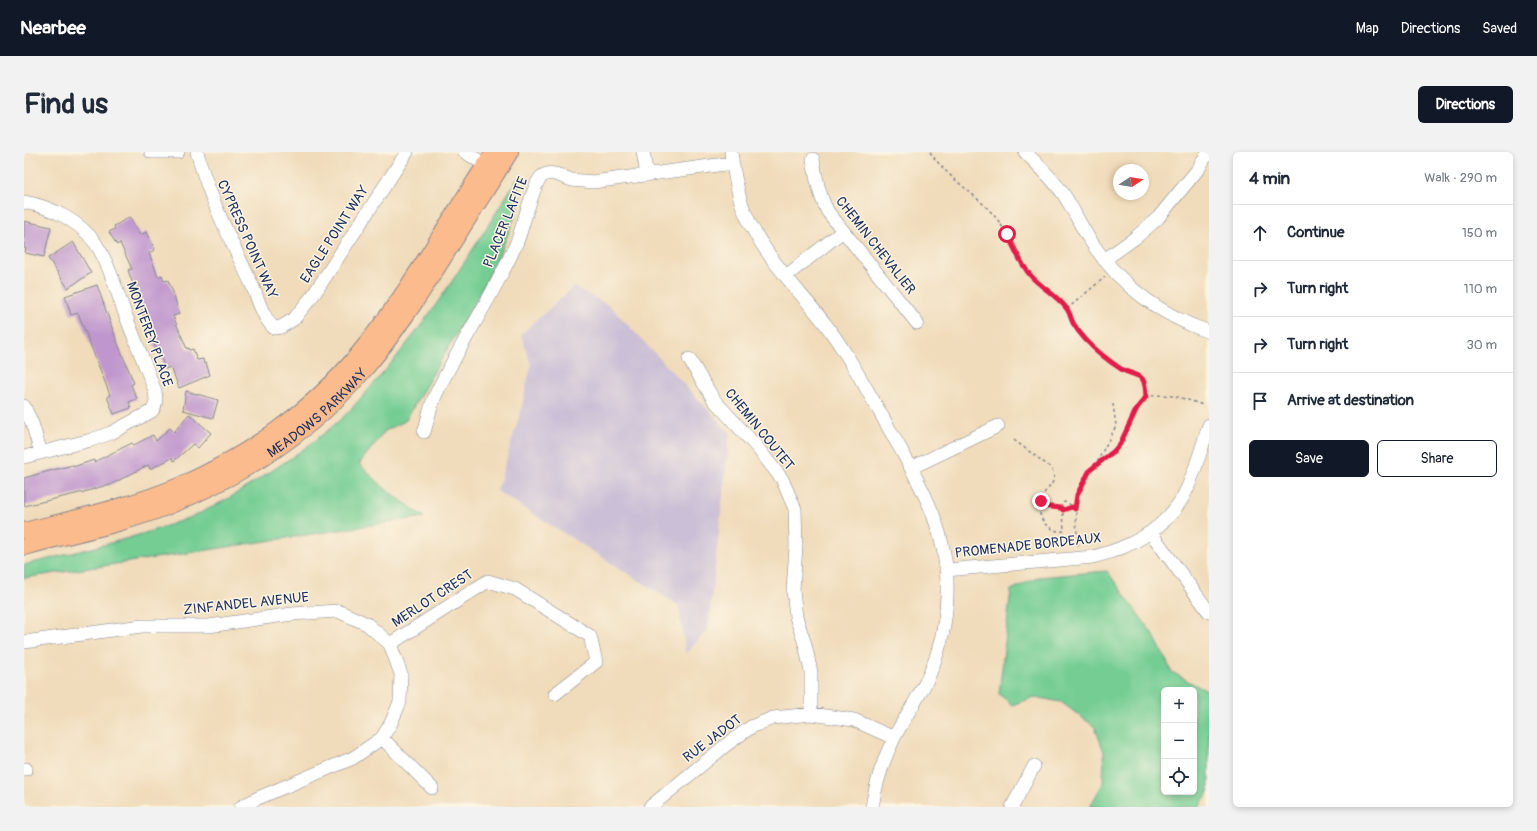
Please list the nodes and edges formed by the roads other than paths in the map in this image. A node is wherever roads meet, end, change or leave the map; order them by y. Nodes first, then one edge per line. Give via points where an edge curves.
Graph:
1 (151, 152) edge
2 (178, 152) edge
3 (197, 152) edge
4 (407, 152) edge
5 (465, 152) edge
6 (510, 152) edge
7 (643, 152) edge
8 (1025, 152) edge
9 (1208, 152) edge
10 (732, 158) edge
11 (813, 159) dead end
12 (492, 163) edge
13 (647, 175) junction
14 (24, 202) edge
15 (843, 231) junction
16 (1104, 260) junction
17 (786, 276) junction
18 (917, 324) dead end
19 (281, 327) joint
20 (1209, 332) edge
21 (689, 359) dead end
22 (24, 406) edge
23 (1209, 425) edge
24 (998, 426) dead end
25 (424, 432) dead end
26 (1205, 451) edge
27 (41, 453) junction
28 (24, 458) edge
29 (911, 468) junction
30 (24, 531) edge
31 (1151, 533) junction
32 (24, 547) edge
33 (946, 570) junction
34 (1209, 612) edge
35 (24, 642) edge
36 (390, 644) junction
37 (555, 694) dead end
38 (811, 714) junction
39 (382, 738) junction
40 (894, 738) junction
41 (1034, 766) dead end
42 (432, 788) dead end
43 (241, 807) edge
44 (650, 807) edge
45 (872, 807) edge
46 (1012, 807) edge

1 - 2 street
3 - 19 street, CYPRESS POINT WAY via 213,200 265,318 274,328
4 - 19 street, EAGLE POINT WAY via 314,294 294,318
5 - 12 street
6 - 12 main road, MEADOWS PARKWAY
7 - 13 street
8 - 16 street via 1048,174 1064,195
9 - 16 street via 1199,168 1158,218
10 - 13 street, PLACER LAFITE
10 - 17 street via 741,200 751,224 764,247
11 - 15 street, CHEMIN CHEVALIER via 821,200
12 - 30 main road, MEADOWS PARKWAY via 381,325 345,369 298,413 251,448 178,486 122,505
12 - 32 main road, MEADOWS PARKWAY via 411,309 389,340 350,386 290,440 221,482 166,507 115,524
13 - 25 street, PLACER LAFITE via 594,182 573,180 556,174 547,174 540,178 503,272 435,396
14 - 27 street, MONTEREY PLACE via 48,208 68,218 96,244 107,264 157,401 152,411 111,433
15 - 17 street
15 - 18 street, CHEMIN CHEVALIER
16 - 20 street via 1126,284 1155,306 1177,319
17 - 29 street via 847,355
21 - 38 street, CHEMIN COUTET via 714,400 782,479 795,509 793,590 796,616 811,672
22 - 27 street
23 - 26 street, PROMENADE BORDEAUX
24 - 29 street
26 - 31 street, PROMENADE BORDEAUX via 1178,504
27 - 28 street, MONTEREY PLACE
29 - 33 street via 939,527
31 - 33 street, PROMENADE BORDEAUX via 1113,552 1093,557
31 - 34 street
33 - 40 street via 946,616 937,656 927,680
35 - 36 street, ZINFANDEL AVENUE via 142,626 209,626 292,614 338,611 367,624
36 - 37 street, MERLOT CREST via 488,581 515,589 590,636 596,662
36 - 39 street via 401,674 400,702
38 - 40 street, RUE JADOT via 854,720
38 - 44 street, RUE JADOT via 773,718 751,727 726,744
39 - 42 street
39 - 43 street via 352,758
40 - 45 street via 881,767
41 - 46 street

